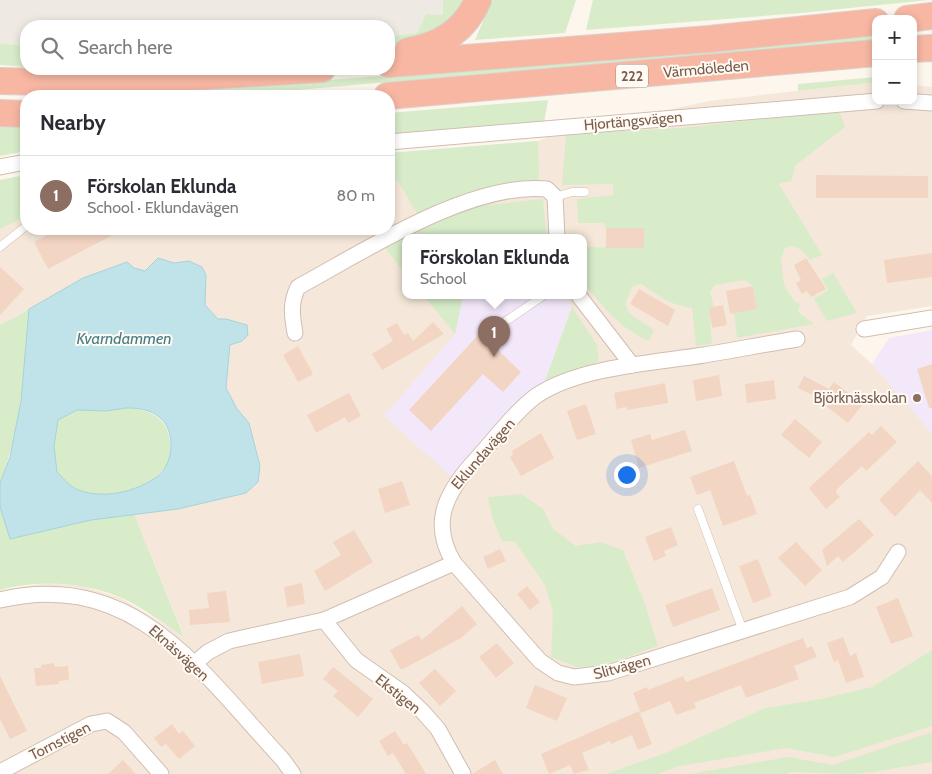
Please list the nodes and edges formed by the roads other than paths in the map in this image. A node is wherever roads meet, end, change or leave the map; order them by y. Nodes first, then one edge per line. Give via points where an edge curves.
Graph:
1 (478, 0) edge
2 (932, 16) edge
3 (917, 18) edge
4 (872, 22) edge
5 (932, 48) edge
6 (917, 49) edge
7 (395, 51) edge
8 (872, 53) edge
9 (395, 64) edge
10 (188, 75) edge
11 (0, 81) edge
12 (395, 95) edge
13 (872, 101) edge
14 (917, 102) edge
15 (932, 103) edge
16 (0, 113) edge
17 (20, 114) edge
18 (395, 141) edge
19 (20, 163) edge
20 (0, 168) edge
21 (585, 192) dead end
22 (555, 197) junction
23 (20, 231) edge
24 (395, 232) edge
25 (557, 234) edge
26 (390, 235) edge
27 (0, 247) edge
28 (539, 299) edge
29 (581, 299) edge
30 (932, 318) edge
31 (500, 325) dead end
32 (864, 329) dead end
33 (295, 333) dead end
34 (797, 339) dead end
35 (632, 365) junction
36 (698, 510) dead end
37 (898, 552) dead end
38 (454, 563) junction
39 (0, 600) edge
40 (324, 620) junction
41 (743, 631) junction
42 (194, 664) junction
43 (0, 772) edge
44 (160, 774) edge
45 (293, 774) edge
46 (463, 774) edge

1 - 7 highway via 463,24 439,42 424,48
2 - 3 highway
4 - 9 highway, Värmdöleden / 222 via 709,39
5 - 6 highway
8 - 12 highway, Värmdöleden / 222
10 - 11 highway via 96,83
13 - 18 street, Hjortängsvägen
14 - 15 street
16 - 17 highway
19 - 20 street
21 - 22 lane
22 - 24 street via 551,191 542,189 498,194 410,224
22 - 25 street
23 - 27 lane
26 - 33 street via 298,287 292,298
28 - 31 lane
29 - 35 street
30 - 32 street
34 - 35 street, Eklundavägen
35 - 38 street, Eklundavägen via 571,379 535,397 455,483 444,504 442,525 447,552
36 - 41 lane
37 - 41 street, Slitvägen via 882,577 850,597
38 - 40 street
38 - 41 street, Slitvägen via 540,661 558,673 574,677 608,674
39 - 42 street, Eknäsvägen via 39,594 98,601 140,619
40 - 42 street via 228,642
40 - 46 street, Ekstigen via 356,660 403,693 438,729
42 - 45 street, Eknäsvägen
43 - 44 street, Tornstigen via 91,724 107,721 124,732

